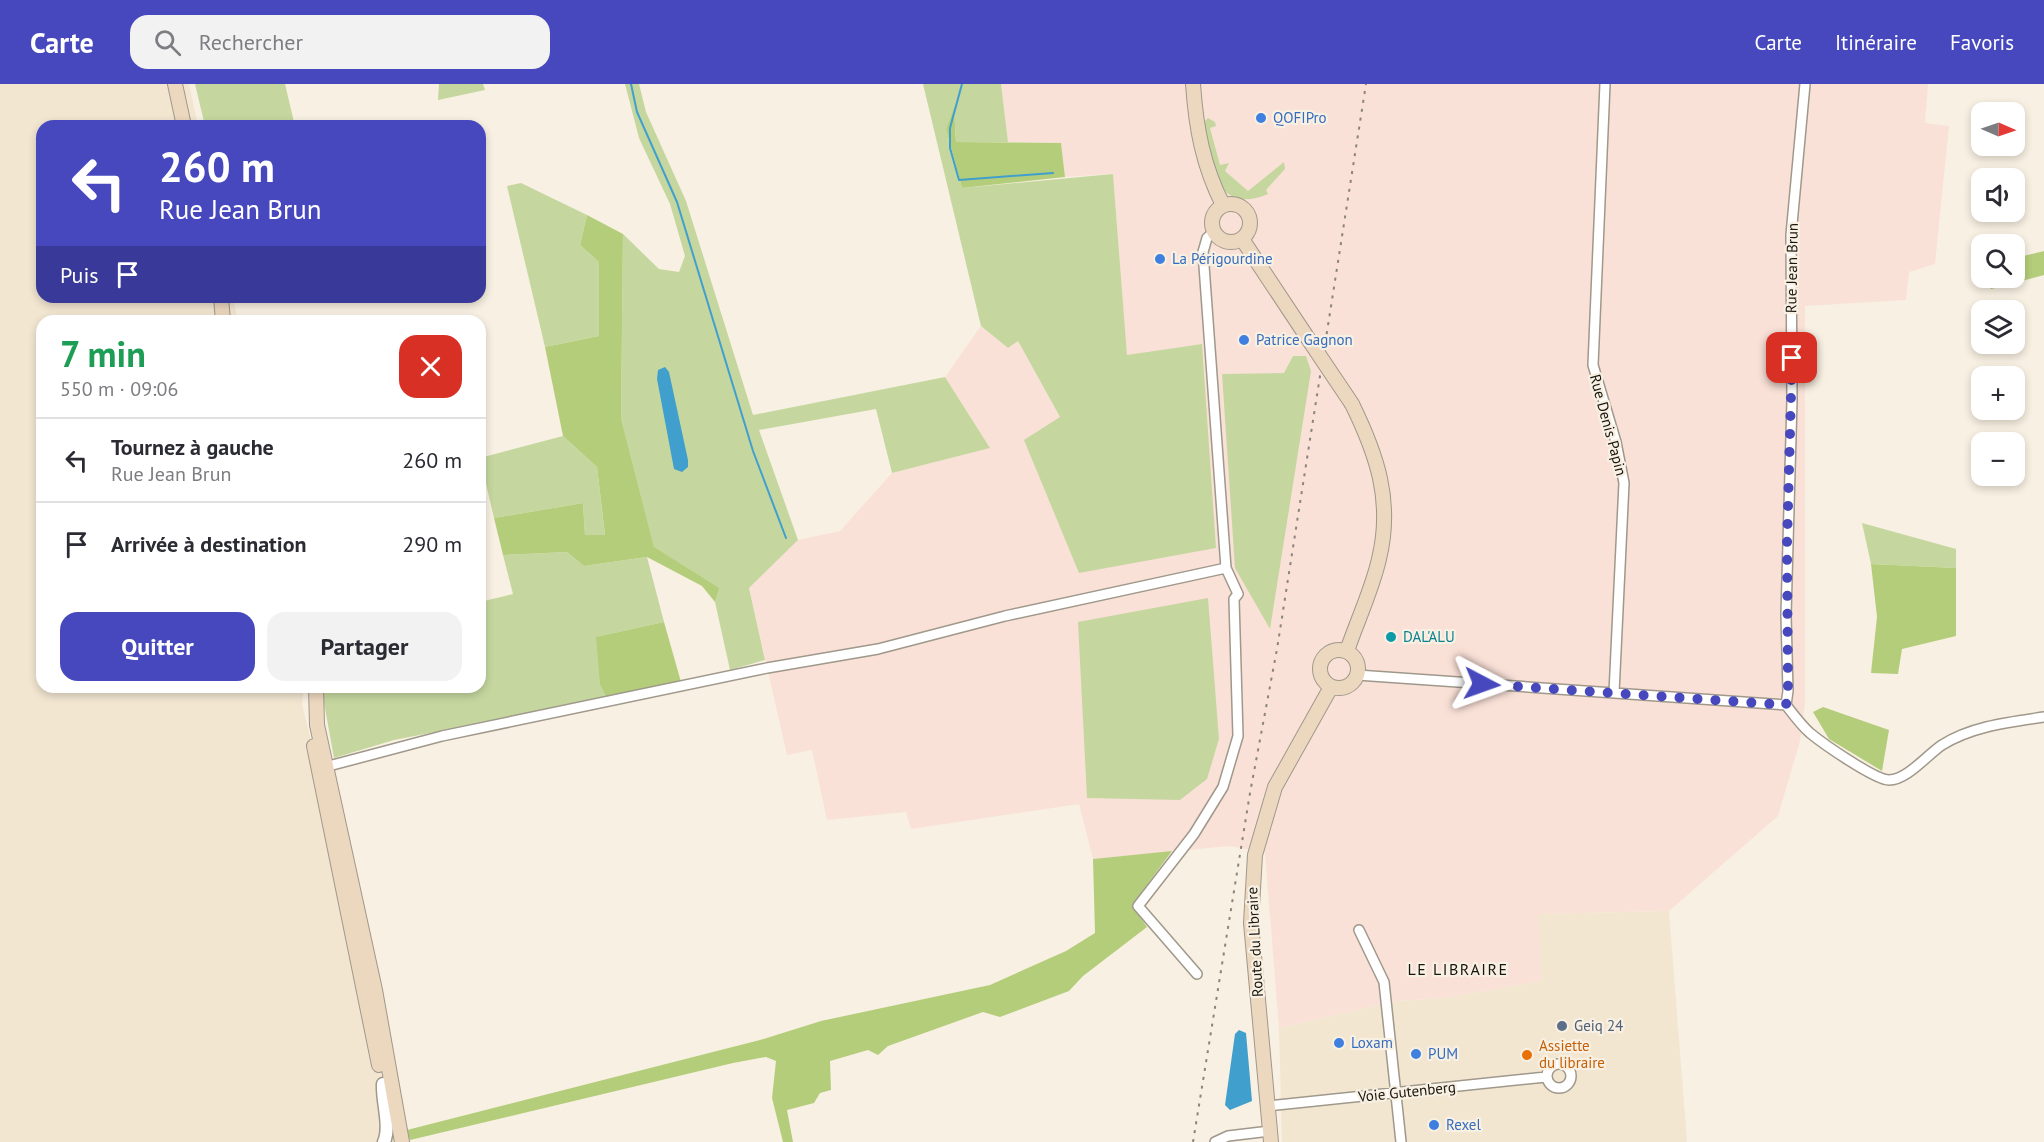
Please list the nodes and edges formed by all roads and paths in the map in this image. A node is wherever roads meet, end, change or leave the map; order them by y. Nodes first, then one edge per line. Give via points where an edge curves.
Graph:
1 (175, 84) edge
2 (1193, 84) edge
3 (1605, 84) edge
4 (1805, 84) edge
5 (183, 120) edge
6 (1223, 205) junction
7 (1214, 232) junction
8 (1242, 238) junction
9 (1226, 568) junction
10 (1347, 651) junction
11 (1357, 675) junction
12 (1331, 687) junction
13 (309, 693) edge
14 (316, 693) edge
15 (1614, 693) junction
16 (1786, 705) junction
17 (2044, 717) edge
18 (323, 768) junction
19 (1359, 930) dead end
20 (1197, 974) dead end
21 (1546, 1077) dead end
22 (383, 1084) junction
23 (1396, 1094) junction
24 (1268, 1106) junction
25 (1270, 1136) edge
26 (384, 1142) edge
27 (394, 1142) edge
28 (402, 1142) edge
29 (1215, 1142) edge
30 (1401, 1142) edge

1 - 5 main road
2 - 6 main road via 1199,142
3 - 15 street, Rue Denis Papin via 1593,365 1616,442 1623,483
4 - 16 street, Rue Jean Brun via 1791,235
6 - 7 main road via 1214,214
6 - 8 main road via 1241,207 1249,216 1249,228
7 - 8 main road via 1223,241 1236,242
7 - 9 street via 1207,238 1203,252
8 - 10 main road, bridge via 1352,404 1372,445 1381,476 1383,534 1379,561
9 - 18 street via 1005,616 878,649 767,668 442,736
9 - 20 street via 1238,594 1234,599 1238,736 1223,787 1194,834 1138,906
10 - 11 main road via 1358,663
10 - 12 main road via 1335,650 1321,662 1322,679
11 - 12 main road via 1350,685
11 - 15 street
12 - 24 main road, Route du Libraire via 1275,787 1255,855 1251,923
13 - 18 main road
14 - 18 main road
15 - 16 street
16 - 17 street via 1809,732 1881,779 1890,780 1900,777 1944,744 1971,732
18 - 22 main road
18 - 28 main road via 375,990
19 - 23 street via 1384,982
21 - 23 street, Voie Gutenberg
22 - 26 street via 388,1134
22 - 27 main road
23 - 24 street, Voie Gutenberg
23 - 30 street
24 - 25 main road, Route du Libraire
25 - 29 street via 1228,1136

